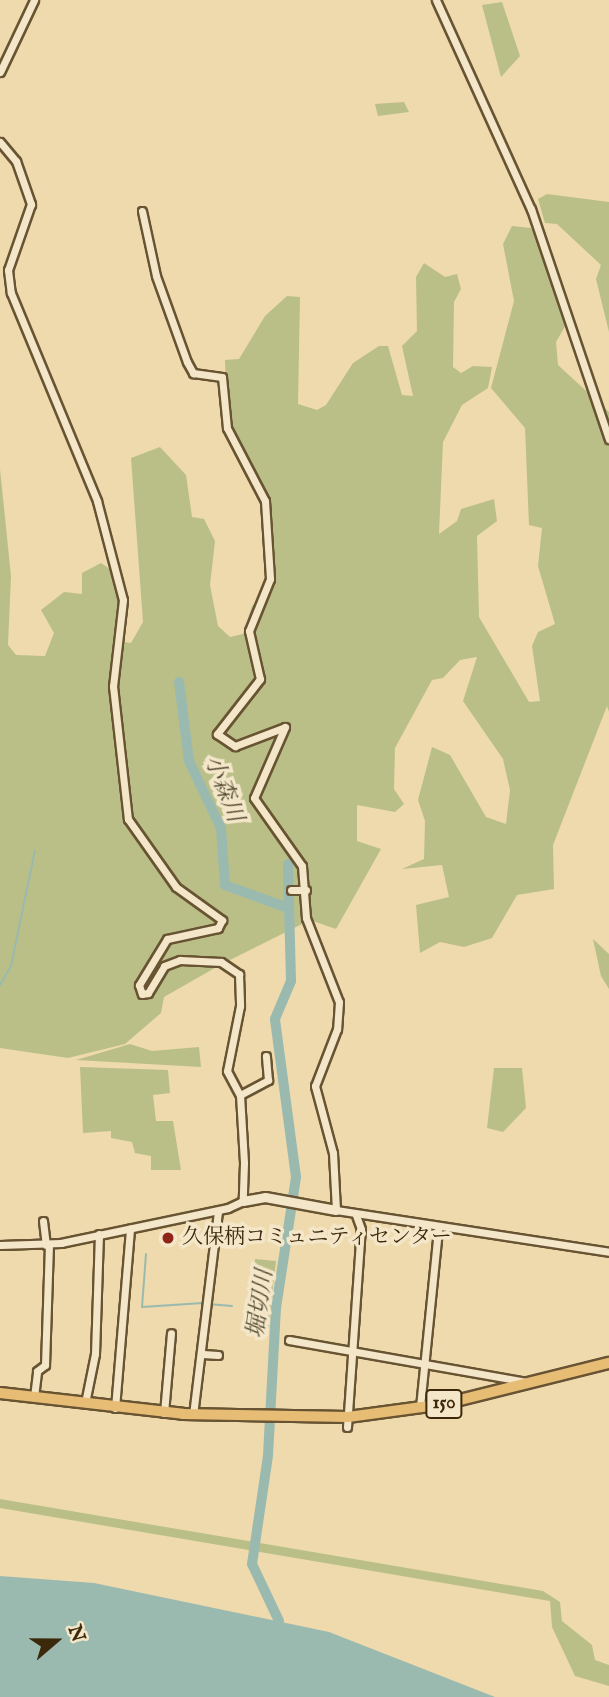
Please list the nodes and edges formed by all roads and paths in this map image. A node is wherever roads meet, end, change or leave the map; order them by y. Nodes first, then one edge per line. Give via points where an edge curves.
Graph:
1 (34, 0) edge
2 (436, 0) edge
3 (0, 72) edge
4 (0, 142) edge
5 (142, 211) dead end
6 (609, 439) edge
7 (291, 890) dead end
8 (306, 890) junction
9 (266, 1056) dead end
10 (240, 1095) junction
11 (243, 1201) junction
12 (336, 1210) junction
13 (218, 1211) junction
14 (355, 1215) junction
15 (43, 1221) dead end
16 (130, 1229) junction
17 (438, 1230) junction
18 (99, 1234) junction
19 (0, 1245) edge
20 (47, 1245) junction
21 (609, 1252) edge
22 (171, 1333) dead end
23 (289, 1340) dead end
24 (353, 1350) junction
25 (203, 1354) junction
26 (218, 1355) dead end
27 (426, 1361) junction
28 (609, 1363) edge
29 (528, 1382) junction
30 (0, 1392) edge
31 (34, 1397) junction
32 (85, 1403) junction
33 (115, 1408) junction
34 (420, 1408) junction
35 (164, 1413) junction
36 (193, 1415) junction
37 (347, 1422) junction

1 - 3 street
2 - 6 street via 531,209
4 - 10 street via 16,161 31,204 8,271 11,293 97,501 123,600 113,686 128,819 176,887 222,920 218,928 167,939 139,985 142,994 148,993 176,960 232,965 242,984 227,1075
5 - 8 street via 156,276 187,362 193,373 222,377 227,428 265,501 270,579 249,631 260,679 217,734 235,746 285,727 254,798 299,860
7 - 8 street
8 - 12 street via 306,918 340,1012 315,1086 334,1153
9 - 10 street via 268,1080
10 - 11 street
11 - 12 street via 265,1198
11 - 13 street
12 - 14 street
13 - 16 street
13 - 25 street
14 - 17 street
14 - 24 street via 361,1229
15 - 20 street
16 - 18 street
16 - 33 street
17 - 21 street
17 - 27 street
18 - 20 street
18 - 32 street via 95,1354
19 - 20 street
20 - 31 street via 45,1365 37,1371
22 - 35 street
23 - 24 street
24 - 27 street
24 - 37 street
25 - 26 street
25 - 36 street
27 - 29 street
27 - 34 street
28 - 29 highway, 150
29 - 34 highway, 150
30 - 31 highway, 150
31 - 32 highway, 150
32 - 33 highway, 150
33 - 35 highway, 150
34 - 37 highway, 150
35 - 36 highway, 150
36 - 37 highway, 150

